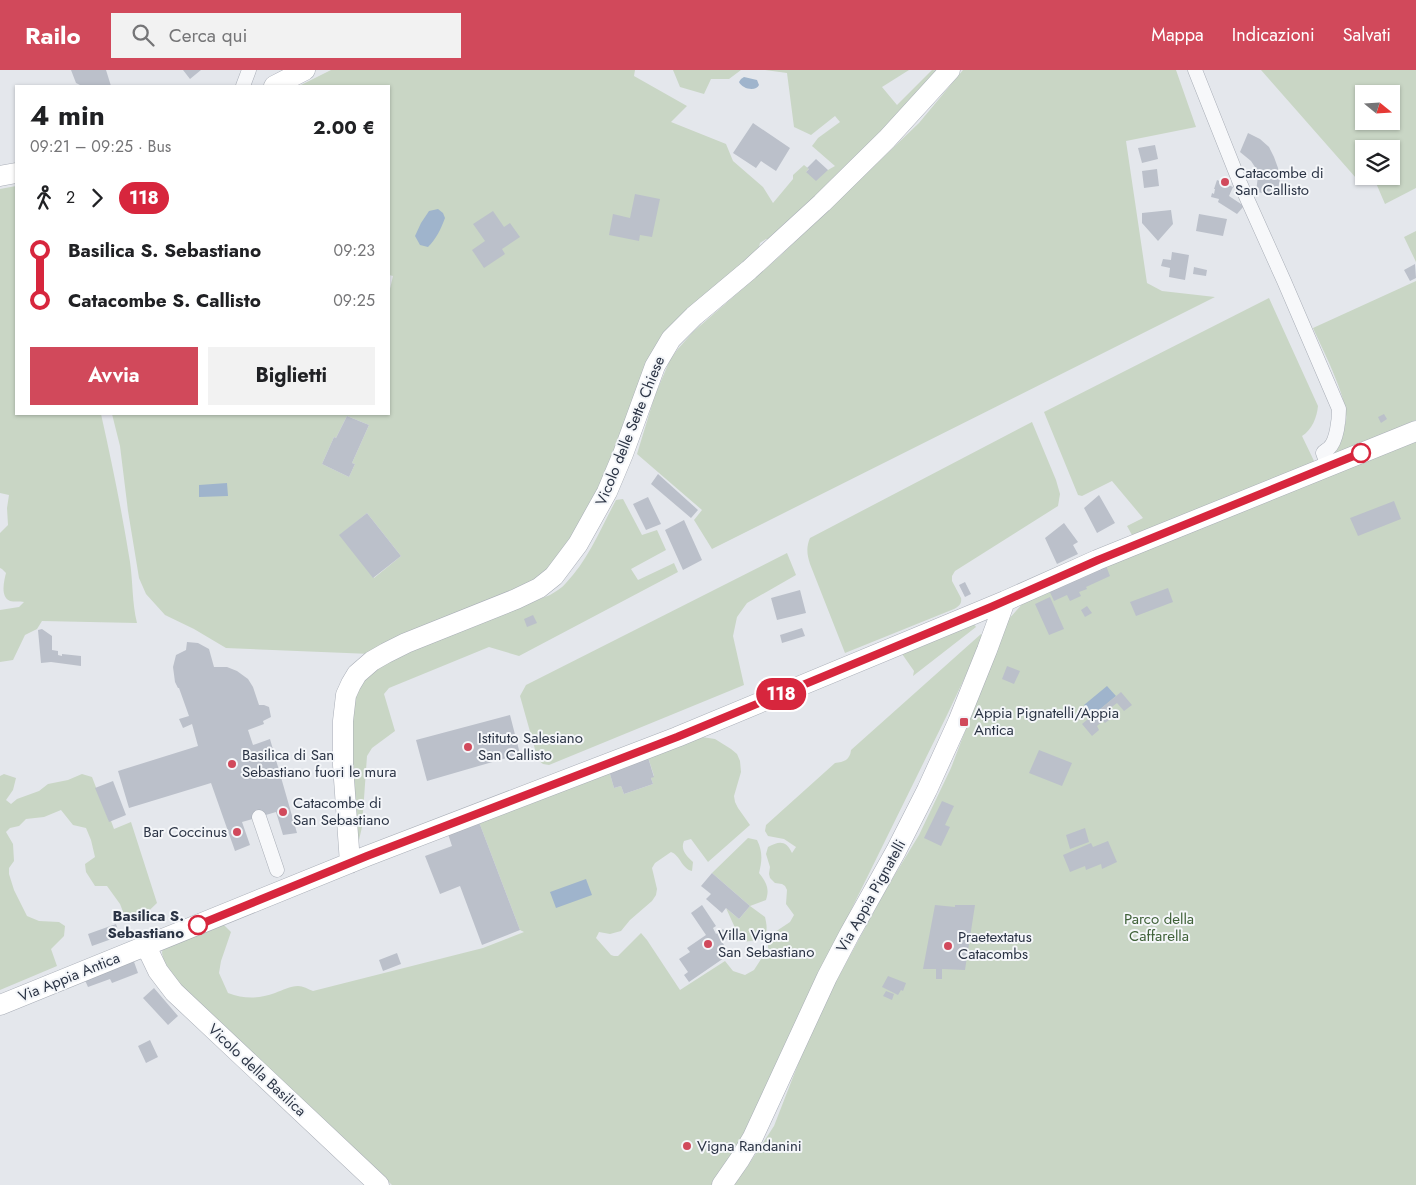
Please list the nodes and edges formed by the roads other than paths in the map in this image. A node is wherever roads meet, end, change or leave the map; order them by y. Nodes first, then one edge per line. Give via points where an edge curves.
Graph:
1 (249, 70) edge
2 (306, 70) edge
3 (950, 70) edge
4 (1195, 70) edge
5 (243, 85) edge
6 (276, 85) edge
7 (15, 173) edge
8 (0, 176) edge
9 (1416, 431) edge
10 (1328, 467) junction
11 (1005, 601) junction
12 (258, 817) dead end
13 (350, 864) junction
14 (277, 870) dead end
15 (146, 946) junction
16 (0, 1005) edge
17 (379, 1185) edge
18 (722, 1185) edge

1 - 5 street
2 - 6 main road
3 - 13 main road, Vicolo delle Sette Chiese via 822,203 671,340 655,366 607,492 578,544 554,576 516,599 386,653 357,674 345,700 343,731
4 - 10 street via 1339,409 1335,438 1323,453
7 - 8 main road
9 - 10 main road, Via Appia Antica
10 - 11 main road, Via Appia Antica
11 - 13 main road, Via Appia Antica via 677,737
11 - 18 main road, Via Appia Pignatelli via 958,722 920,804 831,969 753,1137
12 - 14 street
13 - 15 main road, Via Appia Antica
15 - 16 main road, Via Appia Antica
15 - 17 main road, Vicolo della Basilica via 158,971 174,992

